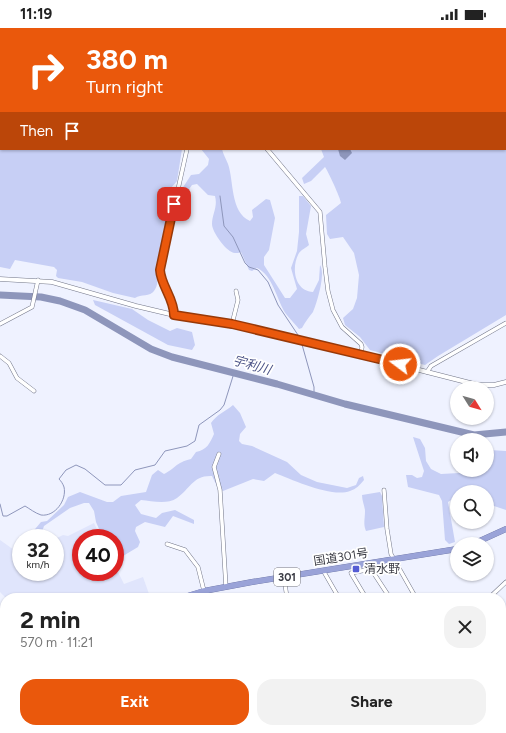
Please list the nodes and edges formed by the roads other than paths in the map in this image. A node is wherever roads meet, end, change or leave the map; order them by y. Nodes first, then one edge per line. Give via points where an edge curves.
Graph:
1 (187, 150) edge
2 (268, 150) edge
3 (0, 279) edge
4 (38, 280) junction
5 (236, 291) dead end
6 (174, 315) junction
7 (506, 323) edge
8 (0, 324) edge
9 (232, 324) junction
10 (361, 354) junction
11 (0, 356) edge
12 (427, 372) junction
13 (506, 382) edge
14 (34, 391) dead end
15 (219, 454) dead end
16 (384, 490) dead end
17 (506, 529) edge
18 (488, 537) edge
19 (167, 544) dead end
20 (450, 550) edge
21 (393, 560) junction
22 (324, 572) junction
23 (284, 577) junction
24 (506, 582) edge
25 (226, 587) junction
26 (204, 591) junction
27 (197, 593) edge
28 (286, 593) edge
29 (336, 593) edge
30 (363, 593) edge
31 (387, 593) edge
32 (413, 593) edge
33 (494, 593) edge

1 - 6 street via 160,270 174,304
2 - 10 street via 320,212 328,291 333,310 342,327 362,347
3 - 4 street
4 - 6 street via 71,286
4 - 8 street via 32,306
5 - 9 street via 238,300
6 - 9 street
7 - 12 street via 431,366
9 - 10 street
10 - 12 street
11 - 14 street via 9,363 17,378
12 - 13 street via 478,385
15 - 25 street via 214,467 220,490
16 - 21 street
17 - 18 highway
19 - 26 street via 185,550 198,567
20 - 21 highway, 国道301号 / 301
21 - 22 highway, 国道301号 / 301
21 - 32 street
22 - 23 highway, 国道301号 / 301
22 - 29 street
23 - 25 highway, 国道301号 / 301
23 - 28 street
24 - 33 street
25 - 26 highway, 国道301号 / 301
26 - 27 highway, 国道301号 / 301
30 - 31 street via 351,573 371,568

